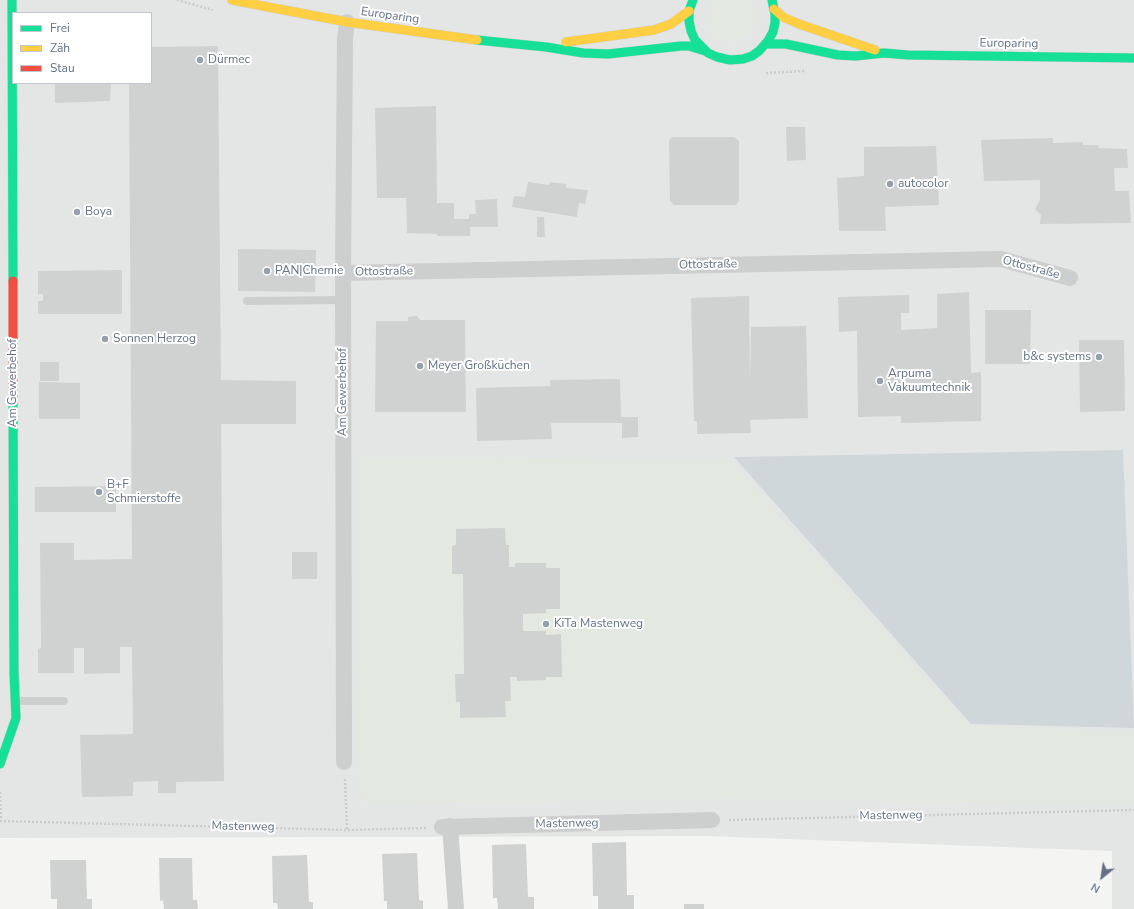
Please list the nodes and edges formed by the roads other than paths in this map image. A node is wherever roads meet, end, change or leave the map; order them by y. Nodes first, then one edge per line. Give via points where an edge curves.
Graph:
1 (12, 0) edge
2 (232, 0) edge
3 (692, 0) edge
4 (773, 5) edge
5 (689, 11) junction
6 (347, 22) junction
7 (766, 44) junction
8 (546, 46) junction
9 (705, 50) junction
10 (884, 53) junction
11 (1134, 58) edge
12 (343, 273) junction
13 (1070, 278) dead end
14 (343, 300) junction
15 (247, 301) dead end
16 (15, 701) junction
17 (64, 701) dead end
18 (344, 762) road end
19 (0, 764) edge
20 (712, 820) road end
21 (456, 909) edge

1 - 16 street, Am Gewerbehof via 10,673
2 - 6 street, Europaring
3 - 5 street, Europaring
4 - 7 street, Europaring via 774,28
4 - 10 street, Europaring via 783,17 799,24
5 - 8 street, Europaring via 670,24 654,30
5 - 9 street, Europaring via 691,31 695,40
6 - 8 street, Europaring via 472,40
6 - 12 street, Am Gewerbehof
7 - 9 street, Europaring via 756,53 739,60 721,59
7 - 10 street, Europaring via 796,45 838,55
8 - 9 street, Europaring via 583,53 608,54 681,46
10 - 11 street, Europaring
12 - 13 street, Ottostraße via 1001,259
12 - 14 street, Am Gewerbehof
14 - 15 lane
14 - 18 street, Am Gewerbehof
16 - 17 lane
16 - 19 street, Am Gewerbehof via 16,718
20 - 21 street, Mastenweg via 446,827

